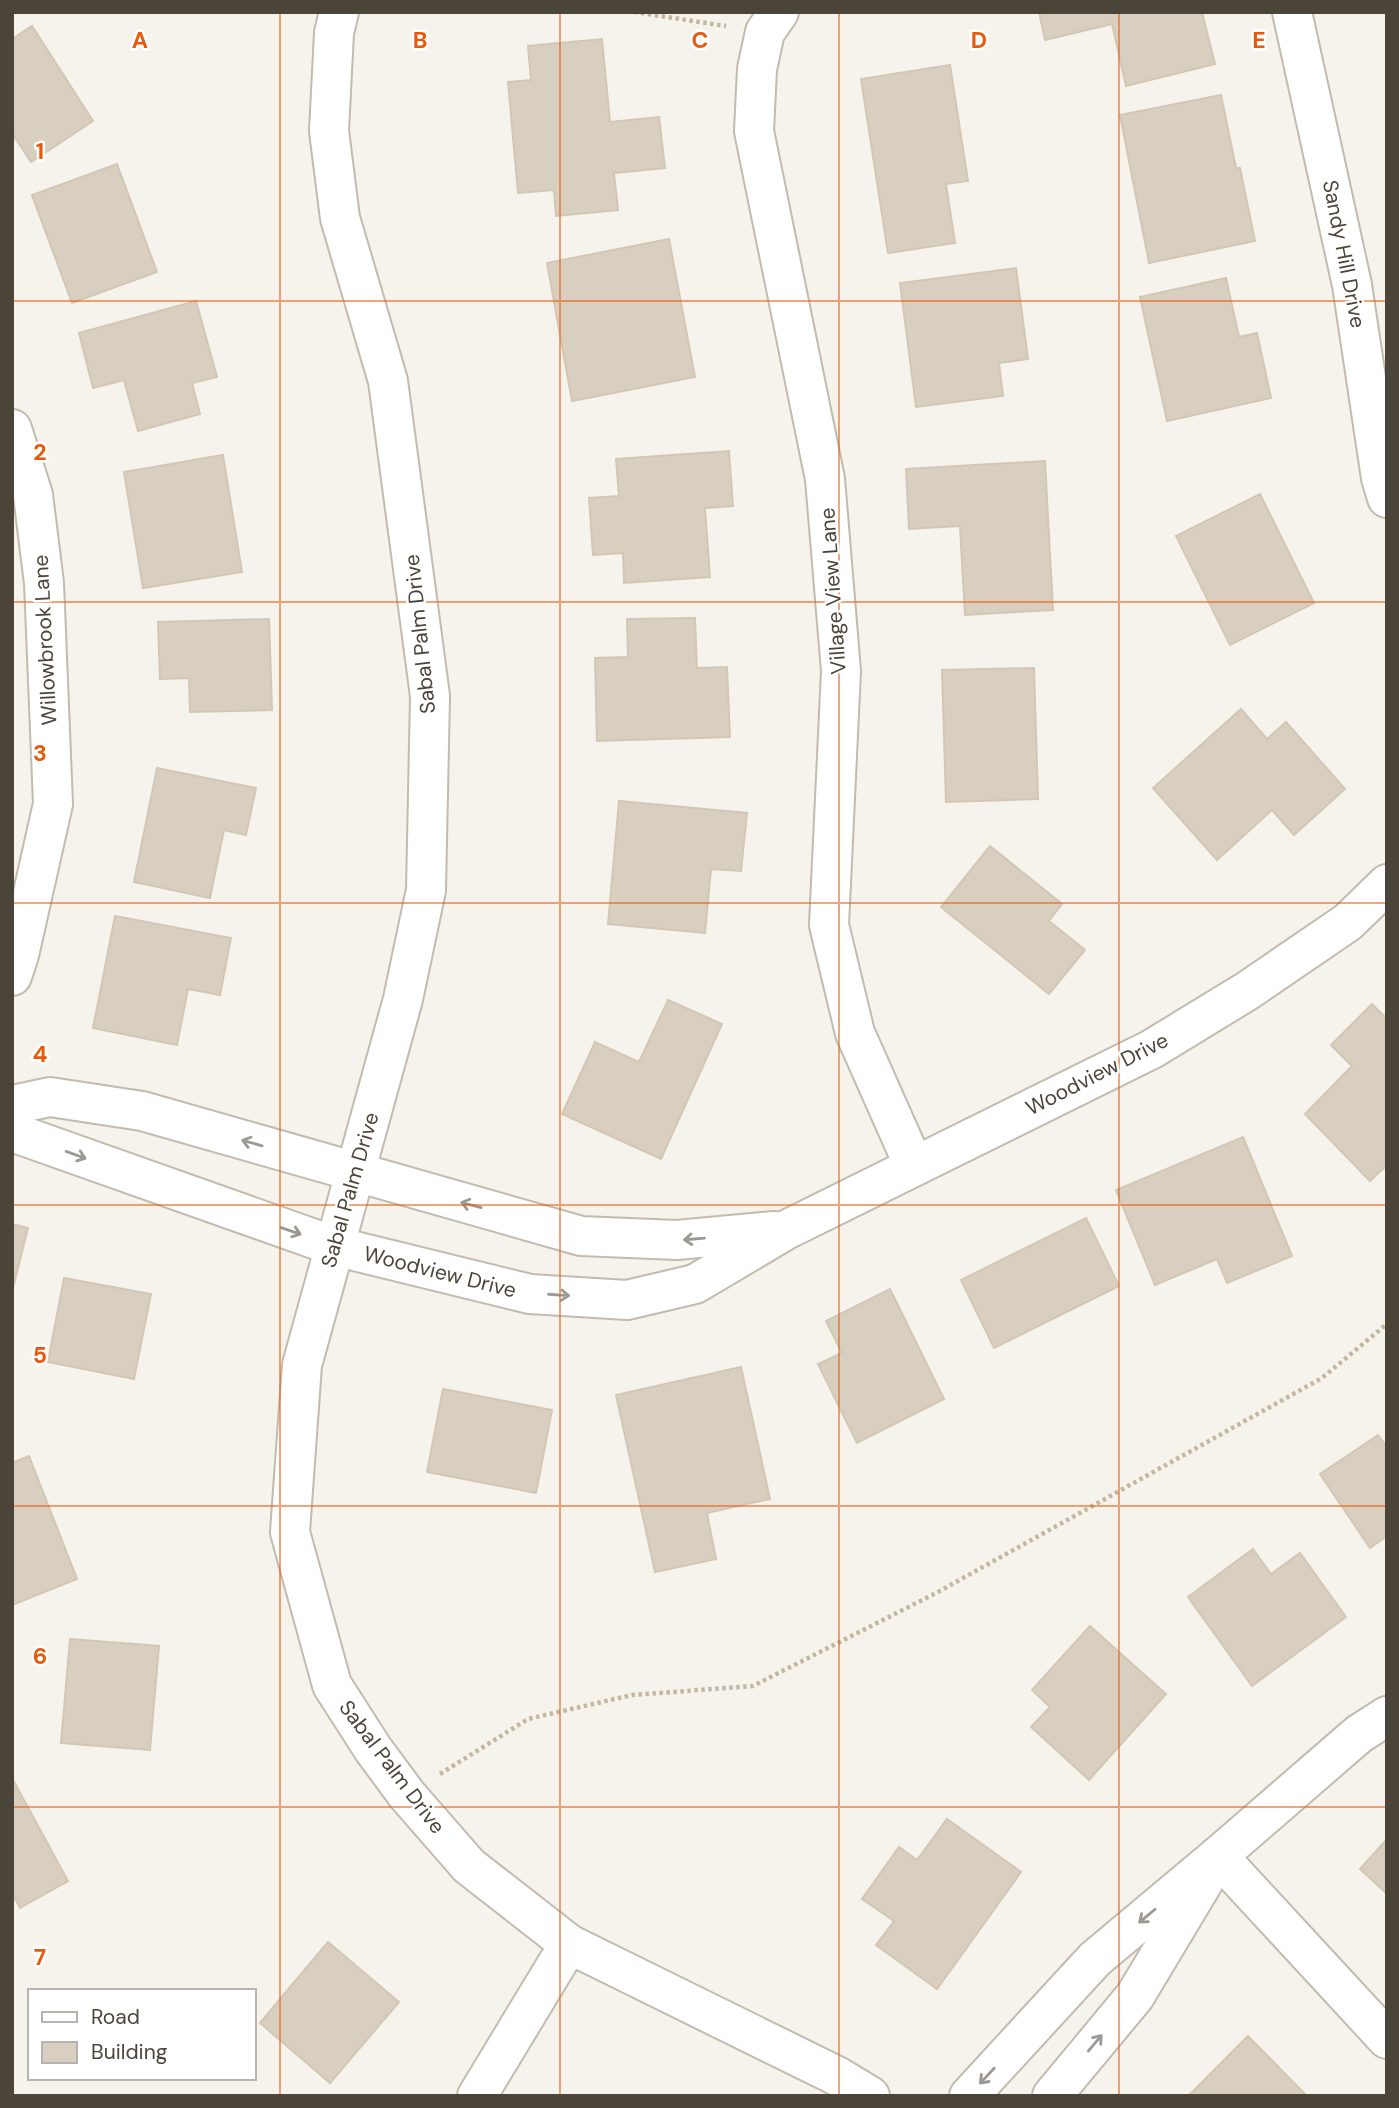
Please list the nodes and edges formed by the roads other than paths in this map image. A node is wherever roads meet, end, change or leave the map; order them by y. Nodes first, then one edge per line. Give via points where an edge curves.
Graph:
1 (339, 12) edge
2 (1292, 12) edge
3 (772, 22) edge
4 (12, 429) edge
5 (1387, 498) edge
6 (28, 585) edge
7 (1387, 884) edge
8 (12, 976) edge
9 (12, 1105) edge
10 (12, 1132) edge
11 (914, 1166) junction
12 (355, 1173) junction
13 (786, 1230) junction
14 (334, 1246) junction
15 (1387, 1716) edge
16 (1219, 1856) junction
17 (569, 1944) junction
18 (1387, 2039) edge
19 (477, 2096) edge
20 (870, 2096) edge
21 (969, 2096) edge
22 (1052, 2096) edge

1 - 12 street, Sabal Palm Drive via 329,131 338,206 388,381 430,696 426,890 403,999
2 - 5 street, Sandy Hill Drive via 1352,285
3 - 11 street, Village View Lane via 757,69 754,131 825,479 841,671 829,925 855,1033
4 - 6 street, Willowbrook Lane via 33,495
6 - 8 street, Willowbrook Lane via 53,804
7 - 11 street, Woodview Drive via 1348,922 1152,1049
12 -> 9 street, Woodview Drive via 142,1111 50,1097
10 -> 14 street, Woodview Drive
11 - 13 street, Woodview Drive
13 -> 12 street, Woodview Drive via 677,1240 581,1236
12 - 14 street, Sabal Palm Drive
14 -> 13 street, Woodview Drive via 530,1294 627,1300 695,1284
14 - 17 street, Sabal Palm Drive via 302,1365 290,1532 332,1685 407,1795 469,1866
15 - 16 street via 1359,1734
16 - 18 street
16 -> 21 street via 1096,1959
22 -> 16 street via 1135,1996
17 - 19 street
17 - 20 street, Sabal Palm Drive

